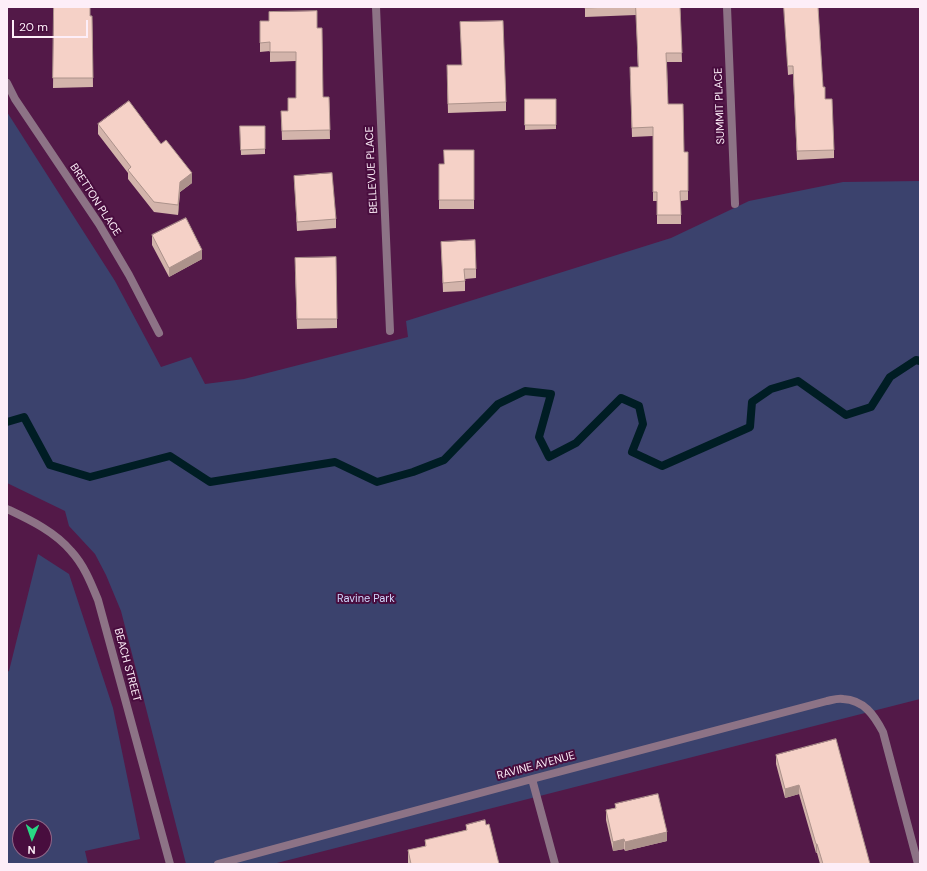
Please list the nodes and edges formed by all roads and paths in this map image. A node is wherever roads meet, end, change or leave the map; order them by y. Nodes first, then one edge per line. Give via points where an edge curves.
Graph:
1 (376, 7) edge
2 (727, 7) edge
3 (7, 83) edge
4 (735, 204) dead end
5 (390, 332) dead end
6 (159, 333) dead end
7 (7, 509) edge
8 (532, 779) junction
9 (170, 864) edge
10 (218, 864) edge
11 (555, 864) edge
12 (918, 864) edge

1 - 5 street, BELLEVUE PLACE
2 - 4 street, SUMMIT PLACE
3 - 6 street, BRETTON PLACE via 14,100 99,224
7 - 9 street, BEACH STREET via 52,534 72,552 87,575 98,600
8 - 10 street, RAVINE AVENUE
8 - 11 street
8 - 12 street, RAVINE AVENUE via 827,701 843,699 861,703 875,716 883,732

